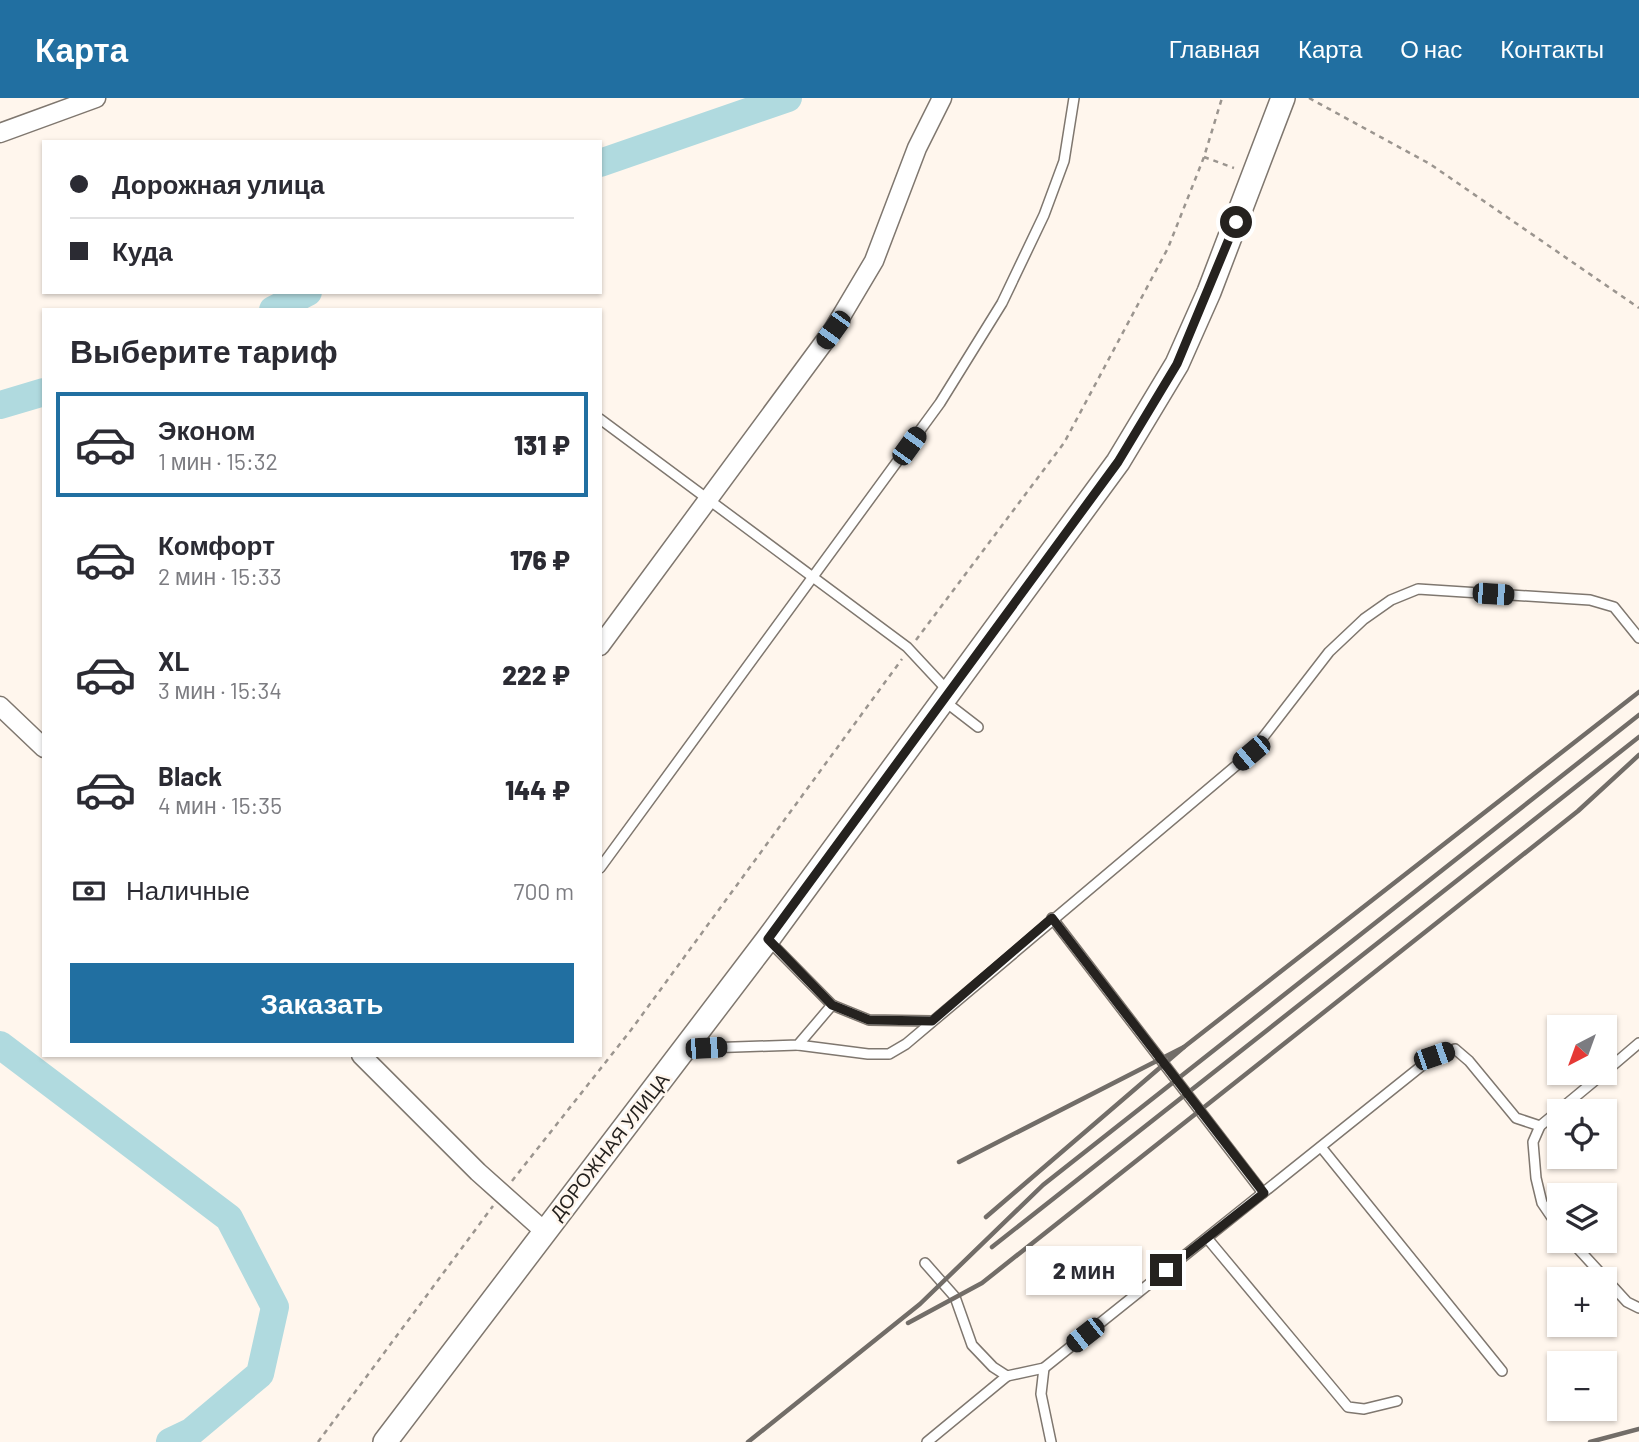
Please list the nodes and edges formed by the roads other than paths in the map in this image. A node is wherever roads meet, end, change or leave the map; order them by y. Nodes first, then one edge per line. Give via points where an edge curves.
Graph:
1 (96, 98) edge
2 (942, 98) edge
3 (1074, 98) edge
4 (1283, 98) edge
5 (0, 133) edge
6 (602, 420) edge
7 (708, 500) junction
8 (815, 577) junction
9 (1639, 638) edge
10 (602, 643) edge
11 (945, 695) junction
12 (0, 706) edge
13 (978, 727) dead end
14 (42, 746) edge
15 (602, 866) edge
16 (1052, 918) junction
17 (768, 939) junction
18 (832, 1005) junction
19 (932, 1021) junction
20 (692, 1041) junction
21 (1639, 1043) edge
22 (798, 1045) junction
23 (363, 1057) edge
24 (1617, 1061) edge
25 (1589, 1085) edge
26 (1540, 1126) junction
27 (1321, 1147) junction
28 (1264, 1193) junction
29 (1547, 1210) edge
30 (543, 1230) junction
31 (1207, 1238) junction
32 (1582, 1253) edge
33 (925, 1263) dead end
34 (1639, 1308) edge
35 (1044, 1368) junction
36 (1502, 1371) dead end
37 (1007, 1376) junction
38 (1397, 1401) dead end
39 (385, 1442) edge
40 (927, 1442) edge
41 (1051, 1442) edge

1 - 5 street
2 - 7 street via 917,148 874,261 833,330
3 - 8 lane via 1064,161 1002,303 940,403
4 - 11 street, ДОРОЖНАЯ УЛИЦА via 1177,364 1118,462
6 - 7 lane
7 - 8 lane
7 - 10 street
8 - 11 lane via 909,650
8 - 15 lane
9 - 16 lane via 1614,607 1590,600 1418,589 1391,600 1364,618 1329,652 1251,753
11 - 13 lane
11 - 17 street, ДОРОЖНАЯ УЛИЦА
12 - 14 street
16 - 19 lane
16 - 28 lane
17 - 18 lane
17 - 20 street, ДОРОЖНАЯ УЛИЦА
18 - 19 lane via 869,1020
18 - 22 lane
19 - 22 lane via 889,1054
20 - 22 lane via 706,1048
20 - 30 street, ДОРОЖНАЯ УЛИЦА
21 - 24 lane
23 - 30 street
25 - 26 lane
26 - 27 lane via 1516,1118 1455,1049 1434,1056
26 - 29 lane via 1533,1142 1536,1178
27 - 28 lane
27 - 36 lane
28 - 31 lane
30 - 39 street, ДОРОЖНАЯ УЛИЦА
31 - 35 lane
31 - 38 lane via 1348,1407 1364,1409
32 - 34 lane via 1627,1302
33 - 37 lane via 955,1297 972,1345
35 - 37 lane
35 - 41 lane via 1041,1394
37 - 40 lane

